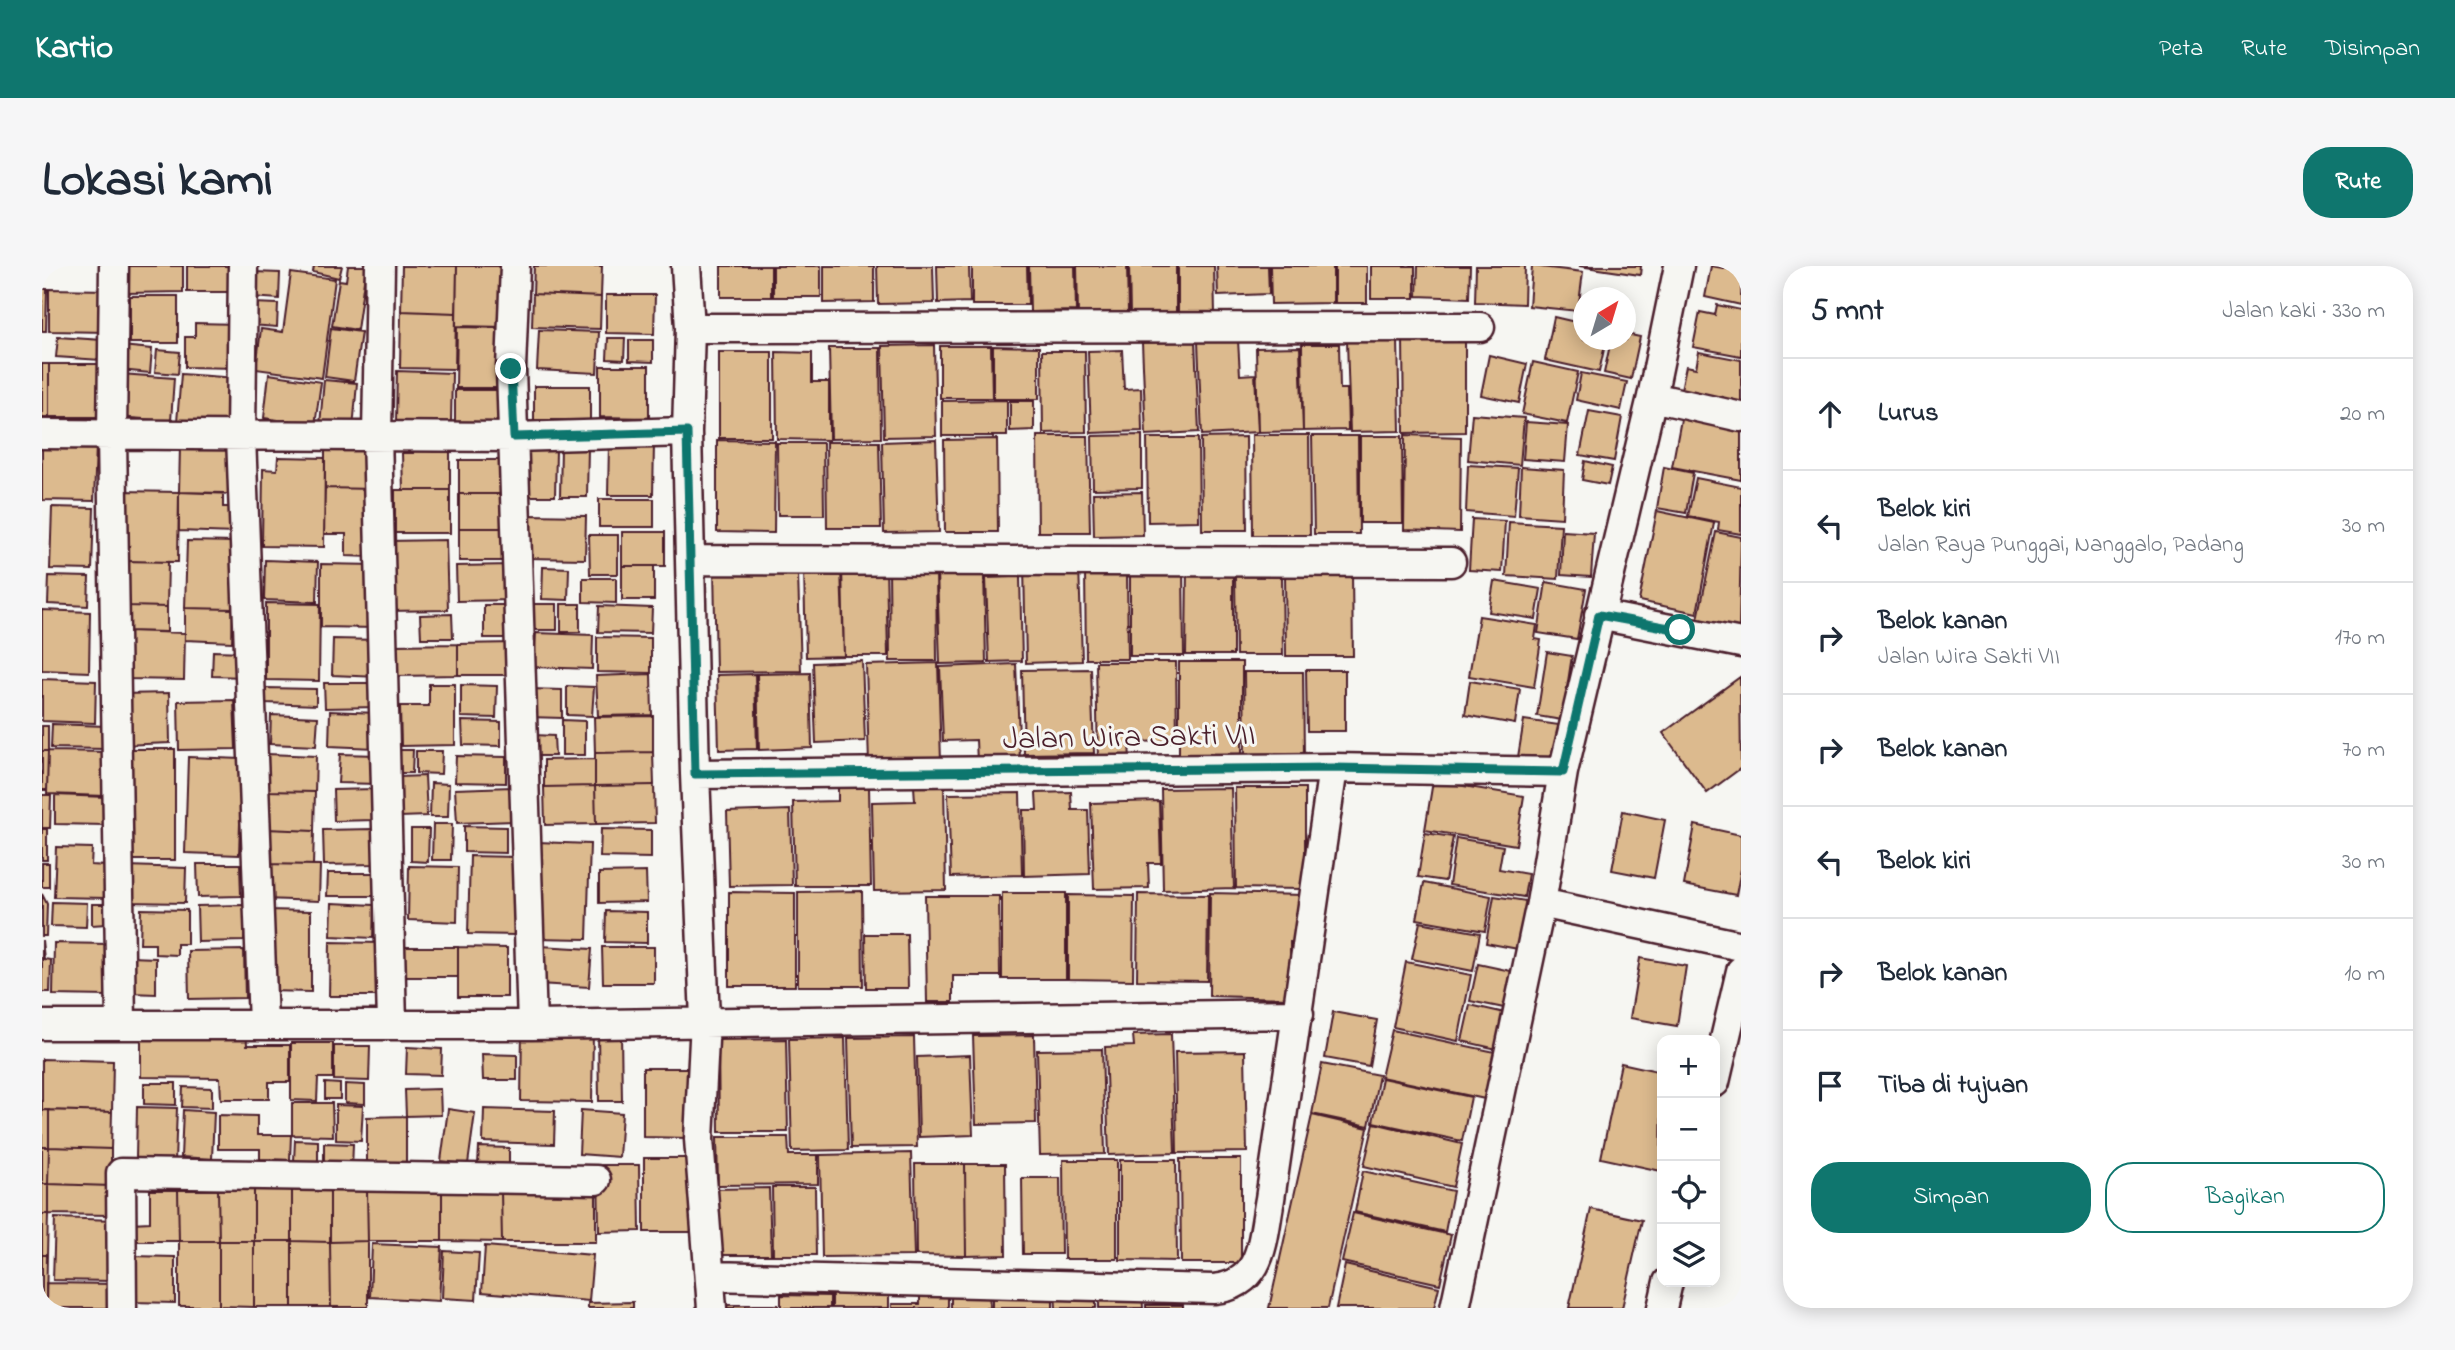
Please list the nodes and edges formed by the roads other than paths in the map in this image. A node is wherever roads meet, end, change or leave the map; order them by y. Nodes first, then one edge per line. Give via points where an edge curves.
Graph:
1 (114, 266) edge
2 (243, 266) edge
3 (380, 266) edge
4 (515, 266) edge
5 (686, 266) edge
6 (1679, 266) edge
7 (1480, 327) dead end
8 (690, 328) junction
9 (1652, 397) junction
10 (1741, 416) edge
11 (687, 432) junction
12 (42, 434) edge
13 (377, 435) junction
14 (112, 436) junction
15 (242, 436) junction
16 (514, 437) junction
17 (691, 560) junction
18 (1451, 562) dead end
19 (1599, 615) junction
20 (1741, 643) edge
21 (1333, 768) junction
22 (1563, 772) junction
23 (695, 774) junction
24 (1541, 903) junction
25 (1741, 946) edge
26 (1741, 971) edge
27 (1299, 1014) junction
28 (705, 1020) junction
29 (121, 1024) junction
30 (263, 1024) junction
31 (392, 1024) junction
32 (532, 1024) junction
33 (42, 1025) edge
34 (1720, 1061) edge
35 (596, 1180) dead end
36 (710, 1276) junction
37 (1667, 1287) edge
38 (122, 1308) edge
39 (712, 1308) edge
40 (1455, 1308) edge
41 (1661, 1308) edge

1 - 14 street
2 - 15 street
3 - 13 street
4 - 16 street
5 - 8 street
6 - 9 street
7 - 8 street
8 - 11 street
9 - 10 street
9 - 19 street
11 - 16 street
11 - 17 street
12 - 14 street
13 - 15 street
13 - 16 street
13 - 31 street
14 - 15 street
14 - 29 street
15 - 30 street
16 - 32 street
17 - 18 street
17 - 23 street
19 - 20 street
19 - 22 street
21 - 22 street, Jalan Wira Sakti VII
21 - 23 street, Jalan Wira Sakti VII
21 - 27 street
22 - 24 street
23 - 28 street
24 - 25 street
24 - 40 street
26 - 34 street
27 - 28 street
27 - 36 street via 1258,1261 1238,1284 1214,1289
28 - 32 street
28 - 36 street via 699,1139
29 - 30 street
29 - 33 street
30 - 31 street
31 - 32 street
35 - 38 street via 121,1173
36 - 39 street
37 - 41 street

